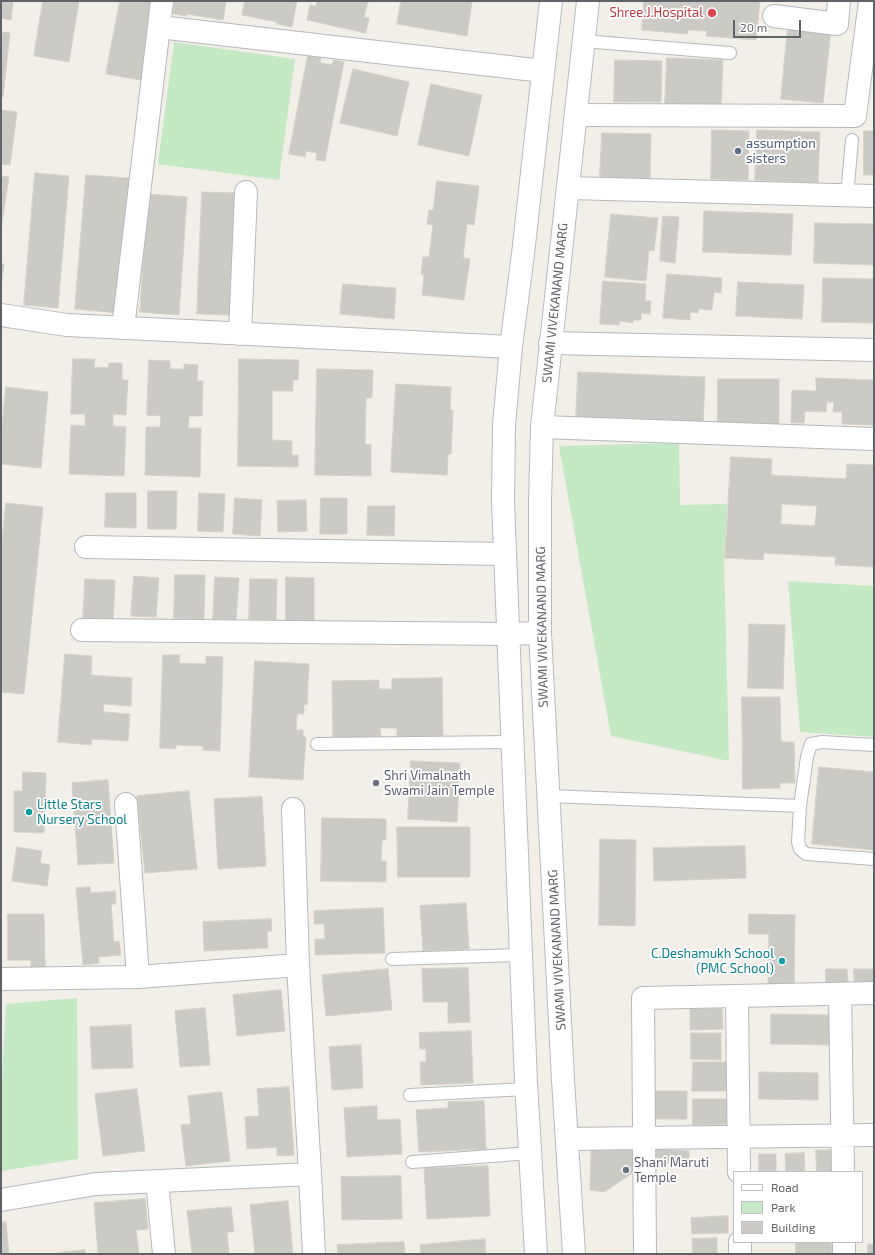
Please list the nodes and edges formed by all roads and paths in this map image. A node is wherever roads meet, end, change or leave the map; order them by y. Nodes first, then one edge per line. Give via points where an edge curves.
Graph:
1 (162, 1) edge
2 (551, 1) edge
3 (588, 1) edge
4 (838, 1) edge
5 (870, 1) edge
6 (774, 16) dead end
7 (159, 27) junction
8 (584, 41) junction
9 (730, 53) dead end
10 (543, 71) junction
11 (576, 115) junction
12 (852, 140) dead end
13 (568, 188) junction
14 (246, 192) dead end
15 (847, 196) junction
16 (874, 196) edge
17 (1, 315) edge
18 (123, 328) junction
19 (240, 334) junction
20 (550, 343) junction
21 (511, 347) junction
22 (874, 350) edge
23 (542, 427) junction
24 (874, 439) edge
25 (86, 547) dead end
26 (505, 554) junction
27 (82, 630) dead end
28 (540, 633) junction
29 (508, 634) junction
30 (512, 742) junction
31 (317, 744) dead end
32 (874, 745) edge
33 (549, 796) junction
34 (126, 804) dead end
35 (800, 806) junction
36 (293, 809) dead end
37 (874, 859) edge
38 (520, 955) junction
39 (392, 959) dead end
40 (298, 965) junction
41 (138, 977) junction
42 (1, 979) edge
43 (874, 993) edge
44 (840, 994) junction
45 (737, 996) junction
46 (526, 1089) junction
47 (410, 1095) dead end
48 (874, 1135) edge
49 (842, 1136) junction
50 (739, 1137) junction
51 (644, 1138) junction
52 (568, 1139) junction
53 (530, 1153) junction
54 (412, 1162) dead end
55 (739, 1171) edge
56 (843, 1171) edge
57 (310, 1174) junction
58 (157, 1181) junction
59 (1, 1200) edge
60 (740, 1243) edge
61 (844, 1243) edge
62 (164, 1254) edge
63 (314, 1254) edge
64 (536, 1254) edge
65 (574, 1254) edge
66 (645, 1254) edge
67 (740, 1254) edge
68 (844, 1254) edge

1 - 7 street
2 - 10 street
3 - 8 street, SWAMI VIVEKANAND MARG
4 - 6 street via 837,24
5 - 11 street via 854,116
7 - 10 street
7 - 18 street
8 - 9 lane
8 - 11 street, SWAMI VIVEKANAND MARG
10 - 21 street
11 - 13 street, SWAMI VIVEKANAND MARG
12 - 15 lane
13 - 15 street
13 - 20 street, SWAMI VIVEKANAND MARG
14 - 19 street
15 - 16 street
17 - 18 street via 67,325
18 - 19 street
19 - 21 street
20 - 22 street
20 - 23 street, SWAMI VIVEKANAND MARG
21 - 26 street via 504,425
23 - 24 street
23 - 28 street, SWAMI VIVEKANAND MARG
25 - 26 street
26 - 29 street
27 - 29 street
28 - 29 street
28 - 33 street, SWAMI VIVEKANAND MARG
29 - 30 street
30 - 31 lane
30 - 38 street
32 - 35 lane via 822,742 811,744
33 - 35 lane
33 - 52 street, SWAMI VIVEKANAND MARG
34 - 41 street
35 - 37 lane via 798,842 800,849 806,854
36 - 40 street
38 - 39 lane
38 - 46 street
40 - 41 street
40 - 57 street
41 - 42 street
43 - 44 street
44 - 45 street
44 - 49 street
45 - 50 street
45 - 51 street via 643,998
46 - 47 lane
46 - 53 street
48 - 49 street
49 - 50 street
49 - 56 street
50 - 51 street
50 - 55 street
51 - 52 street
51 - 66 street
52 - 65 street, SWAMI VIVEKANAND MARG
53 - 54 lane
53 - 64 street
57 - 58 street
57 - 63 street
58 - 59 street via 96,1184
58 - 62 street
60 - 67 street
61 - 68 street

